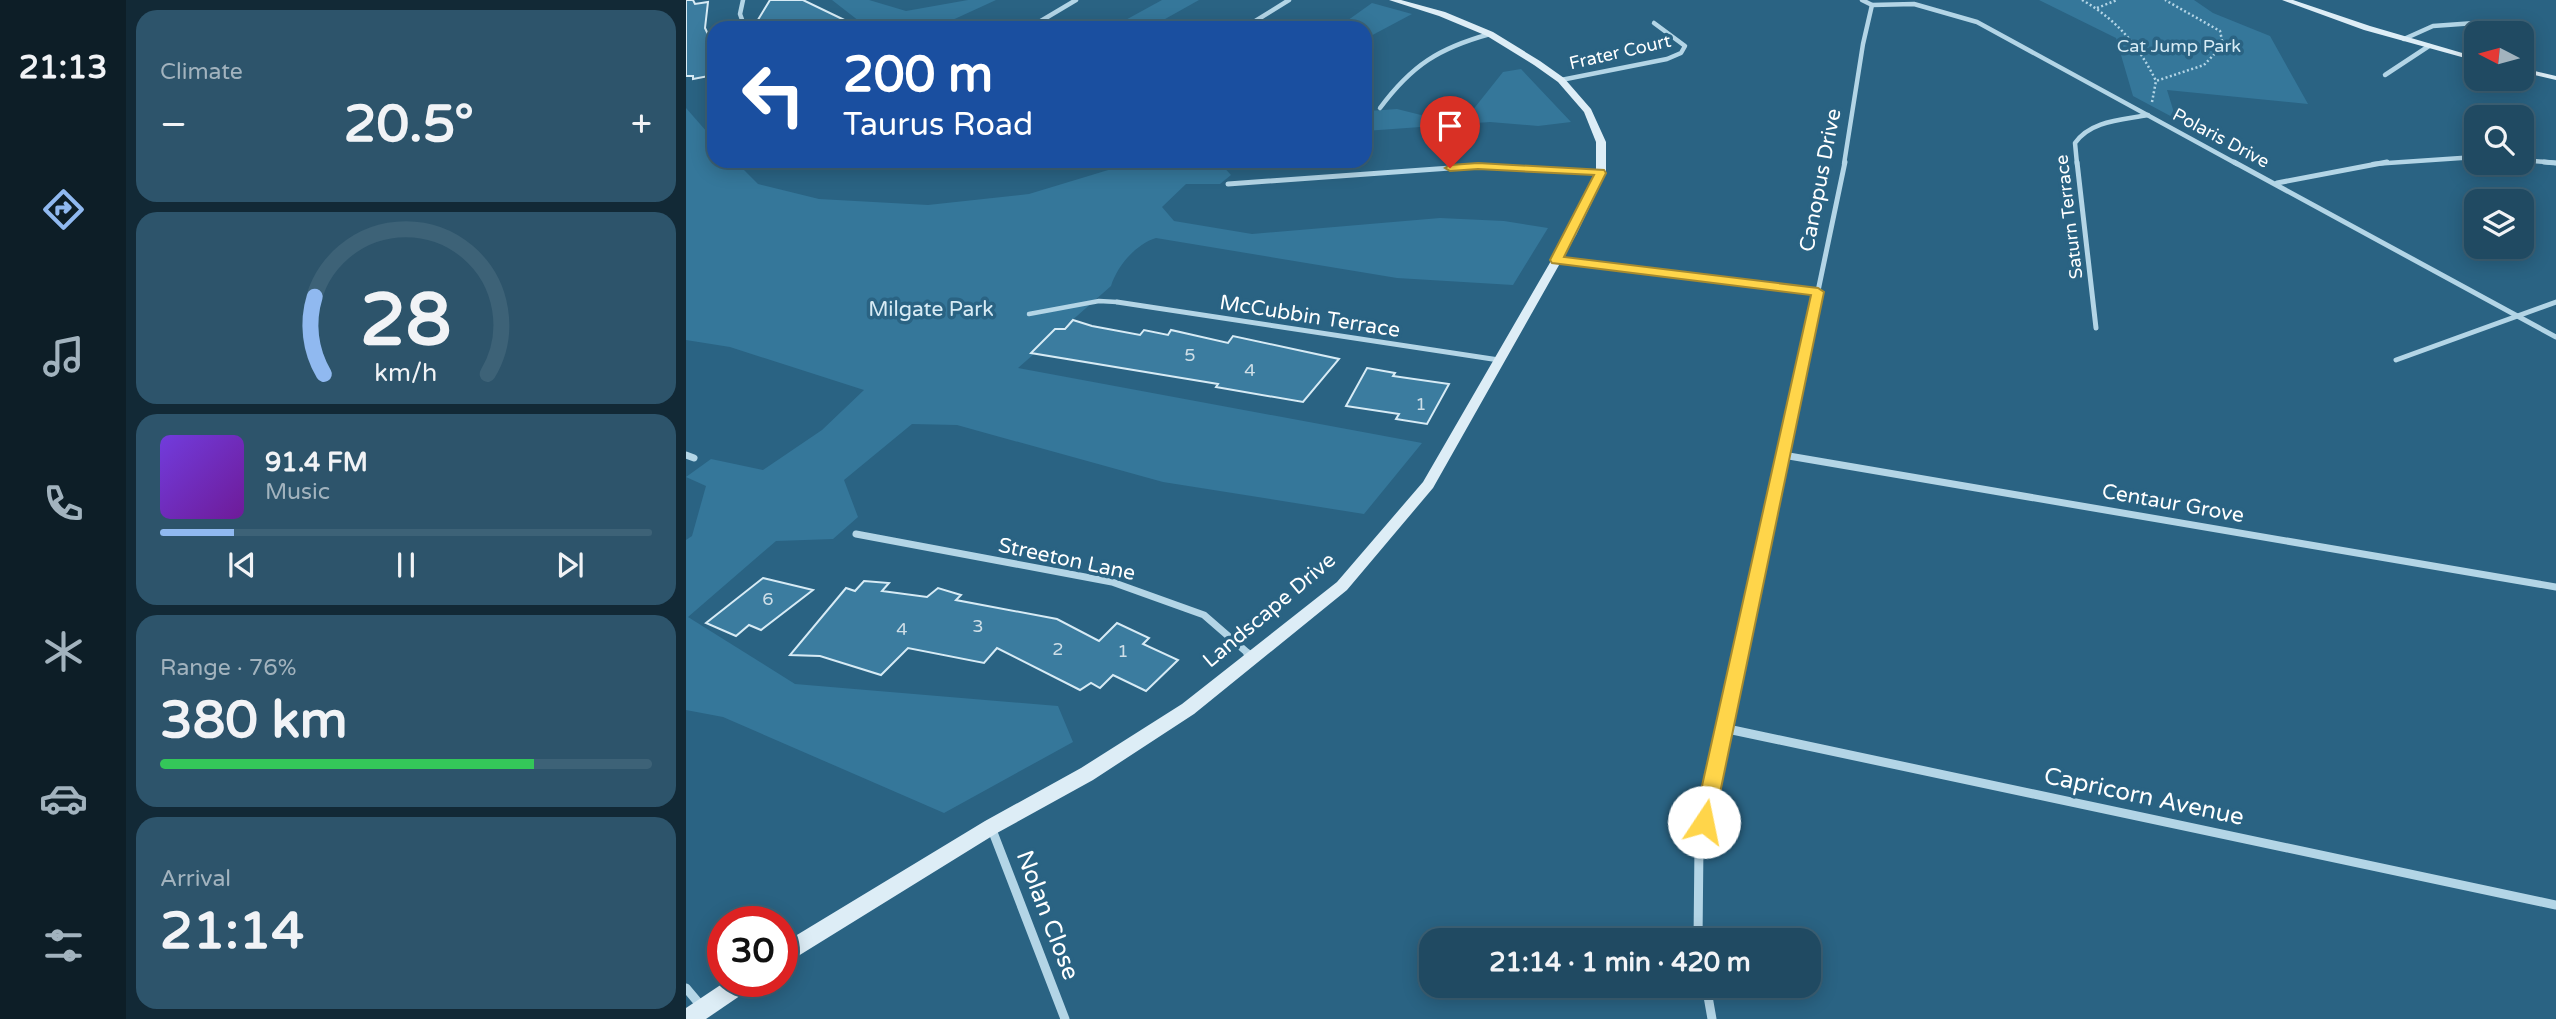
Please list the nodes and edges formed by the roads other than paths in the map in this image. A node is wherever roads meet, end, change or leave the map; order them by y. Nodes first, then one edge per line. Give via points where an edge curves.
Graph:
1 (743, 0) edge
2 (1076, 0) edge
3 (1289, 0) edge
4 (1394, 0) edge
5 (1862, 0) edge
6 (2286, 0) edge
7 (1872, 5) junction
8 (740, 21) edge
9 (1041, 21) edge
10 (1255, 21) edge
11 (1654, 23) dead end
12 (2464, 24) edge
13 (1490, 34) junction
14 (2404, 39) junction
15 (2429, 47) junction
16 (2464, 56) edge
17 (2534, 73) edge
18 (2385, 75) dead end
19 (2556, 78) edge
20 (1561, 80) junction
21 (1380, 108) dead end
22 (2148, 114) junction
23 (2464, 157) edge
24 (2534, 161) edge
25 (2556, 163) edge
26 (1601, 173) junction
27 (2276, 183) junction
28 (1228, 184) dead end
29 (1556, 260) junction
30 (1818, 292) junction
31 (1117, 302) joint
32 (2556, 302) edge
33 (1028, 314) dead end
34 (2515, 314) junction
35 (2096, 328) dead end
36 (2556, 337) edge
37 (2396, 359) dead end
38 (1499, 360) junction
39 (1783, 454) junction
40 (856, 534) dead end
41 (2556, 587) edge
42 (1253, 659) junction
43 (1723, 728) junction
44 (991, 827) junction
45 (2556, 905) edge
46 (1698, 928) edge
47 (798, 946) edge
48 (686, 988) edge
49 (720, 997) edge
50 (1708, 998) edge
51 (695, 1013) edge
52 (1065, 1019) edge
53 (1712, 1019) edge

1 - 8 street
2 - 9 street
3 - 10 street
4 - 13 street, Landscape Drive
5 - 7 street, Polaris Drive
6 - 14 street
7 - 22 street, Polaris Drive via 1914,4 1977,22
7 - 30 street, Canopus Drive
11 - 20 street, Frater Court via 1685,46 1681,53
12 - 14 street via 2432,26
13 - 20 street, Landscape Drive
13 - 21 street via 1457,43 1422,61 1400,79
14 - 15 street
15 - 16 street
15 - 18 street
17 - 19 street
20 - 26 street, Landscape Drive via 1588,111 1601,142
22 - 27 street, Polaris Drive
22 - 35 street, Saturn Terrace via 2092,127 2079,134 2075,143
23 - 27 street via 2365,163
24 - 25 street
26 - 28 street via 1478,166
26 - 29 street, Landscape Drive
27 - 34 street, Polaris Drive
29 - 30 street
29 - 38 street, Landscape Drive
30 - 39 street, Canopus Drive
31 - 33 lane
31 - 38 street, McCubbin Terrace
32 - 34 street
34 - 36 street, Polaris Drive
34 - 37 street
38 - 42 street, Landscape Drive via 1428,485 1342,586
39 - 41 street, Centaur Grove
39 - 43 street, Canopus Drive
40 - 42 street, Streeton Lane via 1112,582 1204,615
42 - 44 street, Landscape Drive via 1188,709 1087,774
43 - 45 street, Capricorn Avenue
43 - 46 street, Canopus Drive via 1699,845
44 - 47 street, Landscape Drive
44 - 52 street, Nolan Close
48 - 51 street
49 - 51 street
50 - 53 street

